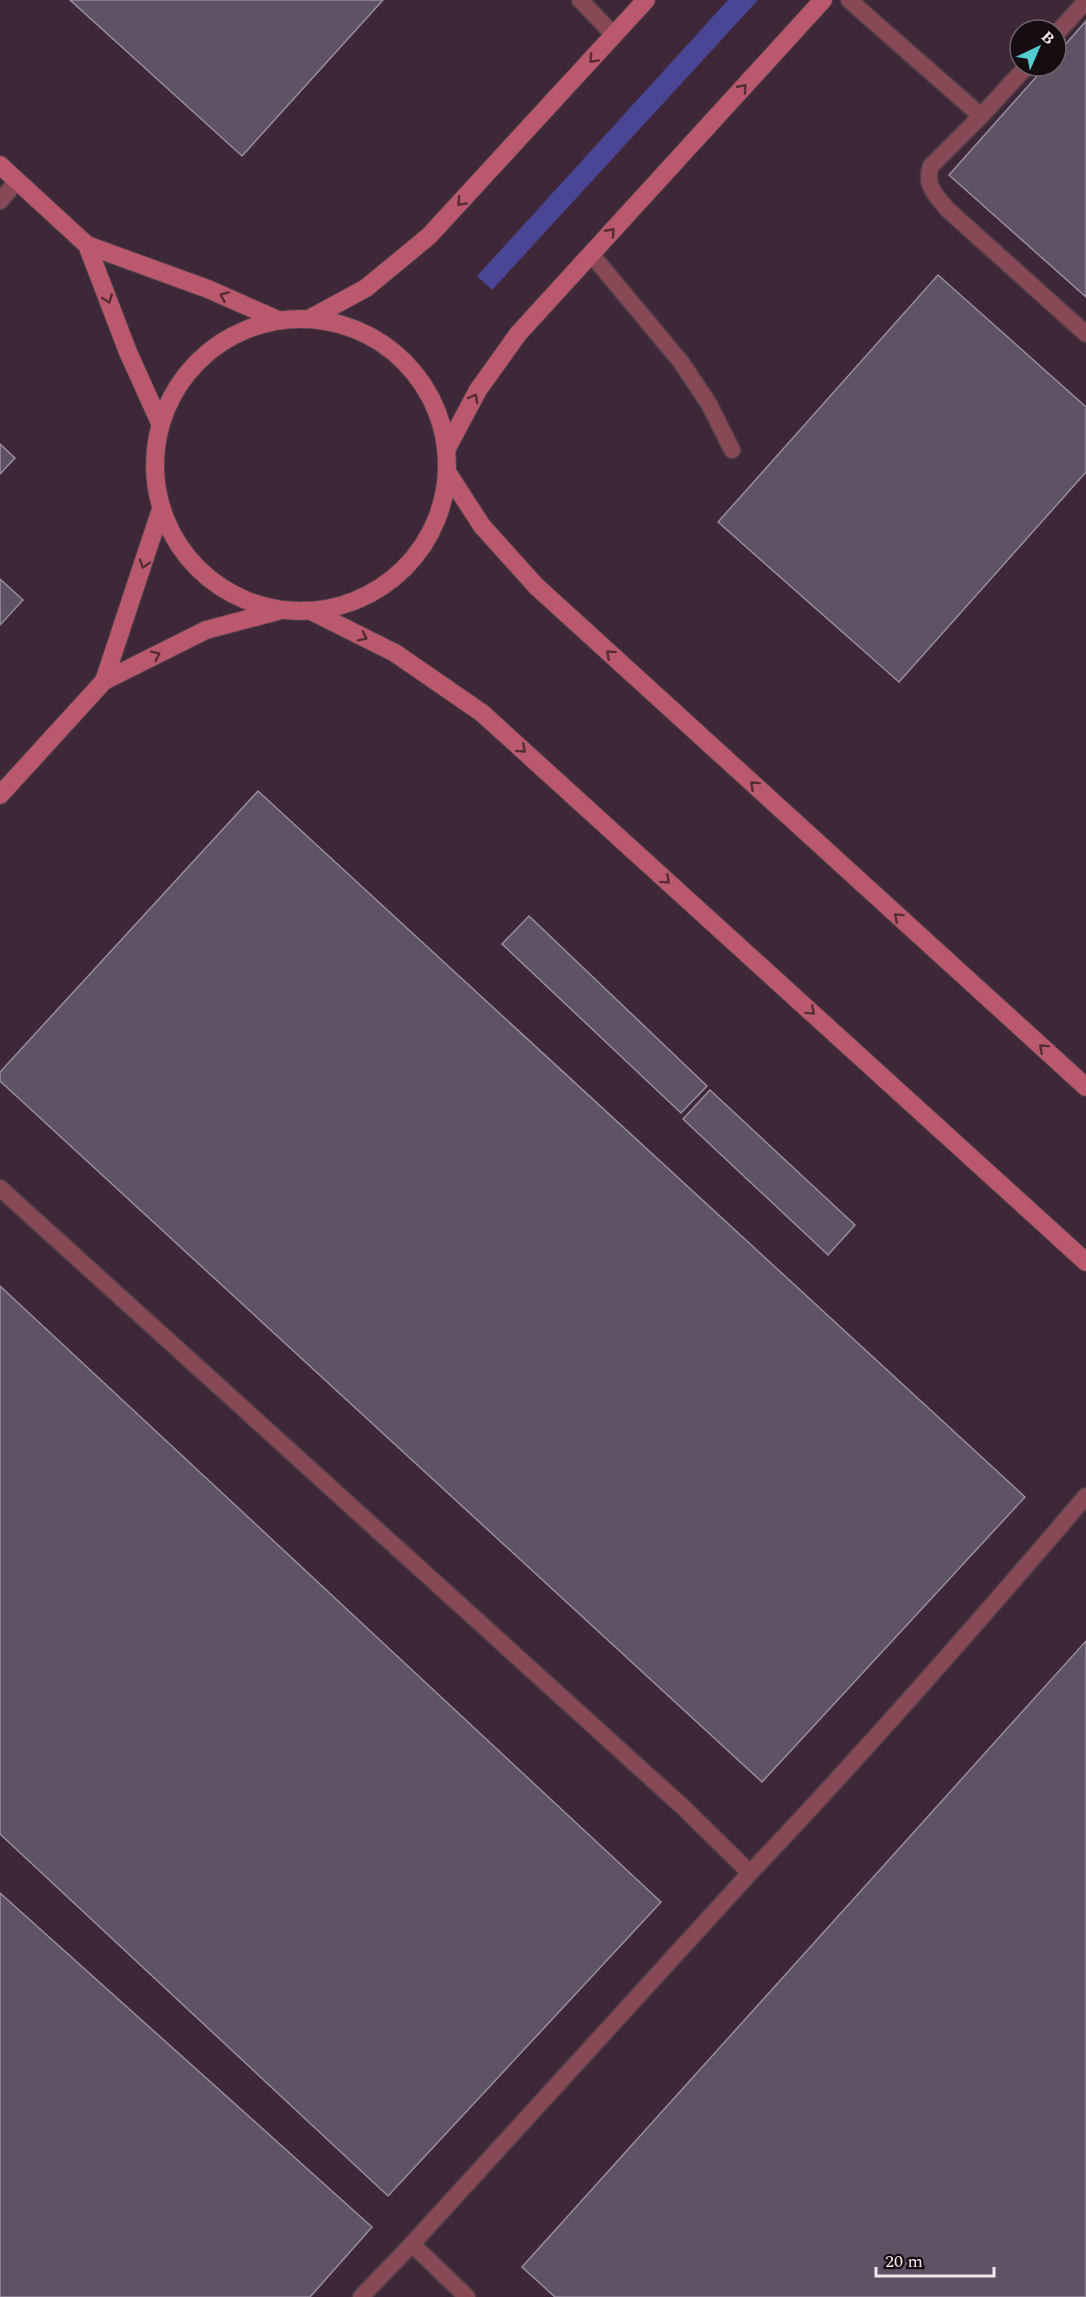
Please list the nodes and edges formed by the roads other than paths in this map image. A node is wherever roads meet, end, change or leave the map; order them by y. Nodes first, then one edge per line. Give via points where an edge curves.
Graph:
1 (580, 0) edge
2 (646, 0) edge
3 (823, 0) edge
4 (849, 0) edge
5 (1086, 1) edge
6 (1068, 21) edge
7 (614, 35) junction
8 (1016, 78) edge
9 (981, 116) junction
10 (0, 165) edge
11 (17, 180) junction
12 (0, 201) edge
13 (87, 245) junction
14 (591, 254) junction
15 (309, 319) junction
16 (278, 320) junction
17 (1086, 334) edge
18 (160, 423) junction
19 (446, 450) junction
20 (732, 450) dead end
21 (447, 472) junction
22 (161, 508) junction
23 (282, 610) junction
24 (311, 611) junction
25 (104, 681) junction
26 (0, 795) edge
27 (1086, 1087) edge
28 (0, 1188) edge
29 (1086, 1262) edge
30 (1086, 1496) edge
31 (750, 1873) junction
32 (412, 2244) junction
33 (361, 2297) edge
34 (467, 2297) edge

1 - 7 lane
2 - 7 street
14 -> 3 street
4 - 9 lane
5 - 6 lane
7 -> 15 street via 429,236 366,288
8 - 9 lane
9 - 17 lane via 931,166 927,176 930,187 947,209
10 - 11 street
11 - 12 lane
11 - 13 street
16 -> 13 street via 198,284
13 -> 18 street
19 -> 14 street via 478,390 518,334
14 - 20 lane via 681,362 709,404
15 - 16 street
15 - 19 street via 365,334 412,370 440,421
16 - 18 street via 226,338 204,354 170,397
18 - 22 street via 155,471
19 - 21 street
21 - 24 street via 436,523 406,567 363,598
27 -> 21 street via 536,586 482,526
22 - 23 street via 172,534 207,577 229,593
22 -> 25 street
23 - 24 street
25 -> 23 street via 206,630
24 -> 29 street via 395,652 482,713
25 - 26 street
28 - 31 lane via 676,1800
30 - 31 lane via 813,1807
31 - 32 lane
32 - 33 lane
32 - 34 lane

